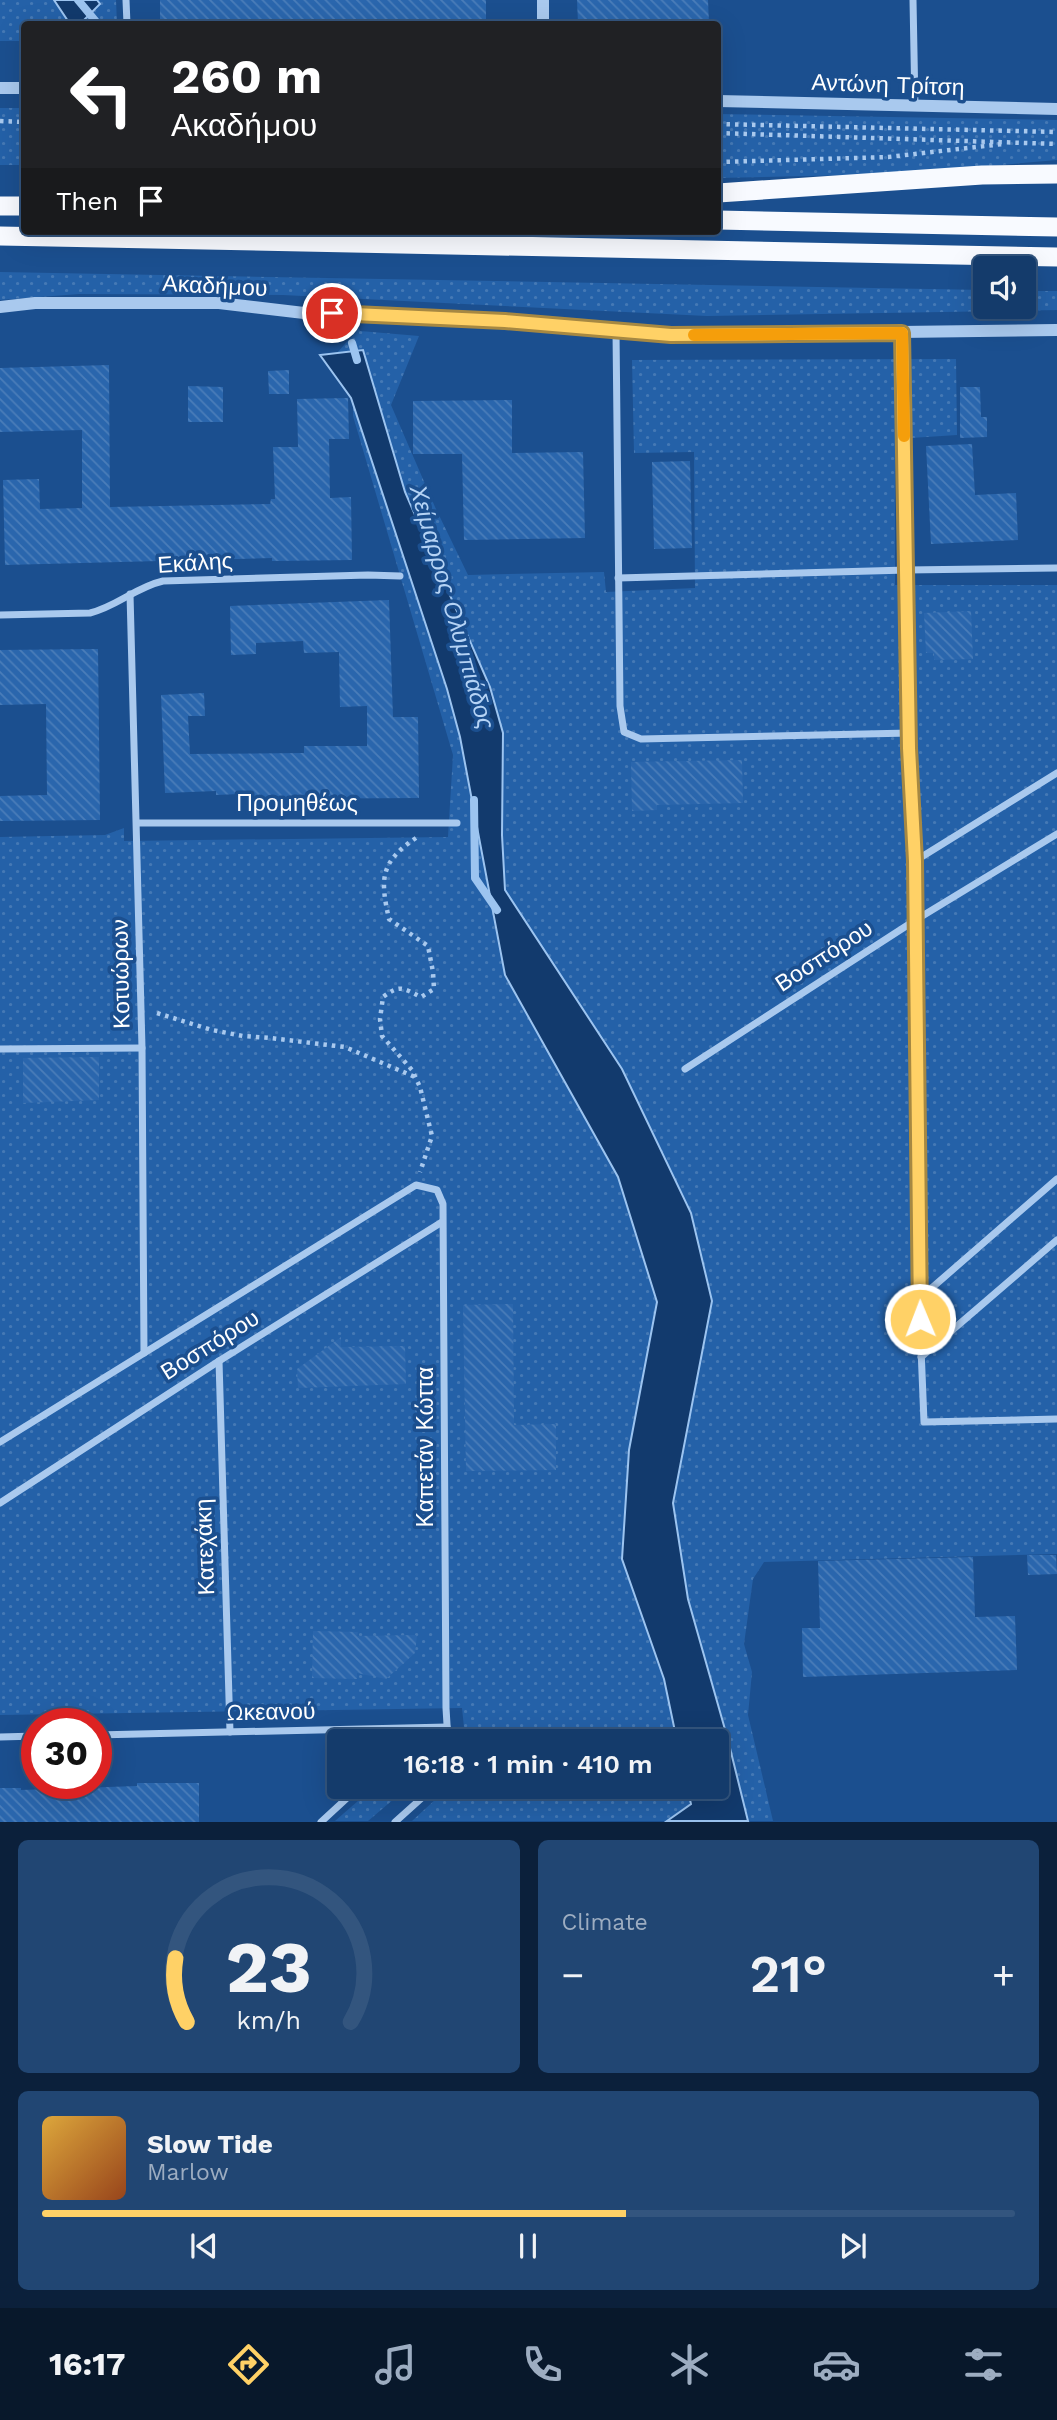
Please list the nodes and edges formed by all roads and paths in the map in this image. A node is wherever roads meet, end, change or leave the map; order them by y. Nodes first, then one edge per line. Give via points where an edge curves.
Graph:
1 (127, 0) edge
2 (543, 0) edge
3 (913, 0) edge
4 (127, 21) edge
5 (543, 21) edge
6 (0, 88) edge
7 (21, 88) edge
8 (721, 101) edge
9 (915, 107) junction
10 (1057, 110) edge
11 (0, 121) edge
12 (21, 122) edge
13 (721, 124) edge
14 (1057, 132) edge
15 (721, 134) edge
16 (1018, 143) junction
17 (1057, 144) edge
18 (721, 162) edge
19 (1057, 174) edge
20 (721, 193) edge
21 (0, 206) edge
22 (21, 206) edge
23 (721, 220) edge
24 (1057, 227) edge
25 (0, 236) edge
26 (1057, 257) edge
27 (0, 307) edge
28 (1057, 330) edge
29 (616, 331) junction
30 (902, 333) junction
31 (1057, 568) edge
32 (907, 570) junction
33 (400, 576) dead end
34 (618, 578) junction
35 (130, 594) junction
36 (0, 615) edge
37 (910, 733) junction
38 (1057, 772) edge
39 (440, 822) junction
40 (457, 822) dead end
41 (137, 823) junction
42 (1057, 834) edge
43 (915, 861) junction
44 (914, 921) junction
45 (141, 1010) junction
46 (142, 1048) junction
47 (0, 1049) edge
48 (685, 1069) dead end
49 (415, 1077) junction
50 (1057, 1179) edge
51 (416, 1185) junction
52 (442, 1222) junction
53 (1057, 1240) edge
54 (919, 1299) junction
55 (144, 1353) junction
56 (921, 1357) junction
57 (219, 1361) junction
58 (1057, 1419) edge
59 (0, 1442) edge
60 (0, 1503) edge
61 (447, 1727) joint
62 (423, 1728) joint
63 (230, 1732) junction
64 (112, 1735) edge
65 (0, 1737) edge
66 (21, 1737) edge
67 (346, 1799) edge
68 (421, 1799) edge
69 (321, 1822) edge
70 (395, 1822) edge

1 - 4 street
2 - 5 street
3 - 9 street
6 - 7 street
8 - 9 street, Αντώνη Τρίτση
9 - 10 street, Αντώνη Τρίτση
11 - 12 path
13 - 14 path
15 - 16 path
16 - 17 path
16 - 18 path via 888,157
19 - 20 highway via 982,174
21 - 22 highway
23 - 24 highway
25 - 26 highway
27 - 29 street, Ακαδήμου via 219,303 304,313
28 - 30 street, Ακαδήμου
29 - 30 street, Ακαδήμου
29 - 34 street
30 - 32 street
31 - 32 street
32 - 34 street
32 - 37 street
33 - 35 street, Εκάλης via 163,581
34 - 37 street via 620,706 624,732 631,736
35 - 36 street, Εκάλης via 90,613
35 - 41 street, Κοτυώρων
37 - 43 street
38 - 43 street
39 - 40 street, Προμηθέως
39 - 41 street, Προμηθέως
39 - 49 path via 392,856 383,894 389,919 428,946 433,972 434,989 421,997 395,988 383,997 382,1036
41 - 45 street, Κοτυώρων
42 - 44 street, Βοσπόρου
43 - 44 street
44 - 48 street, Βοσπόρου
44 - 54 street
45 - 46 street, Κοτυώρων
45 - 49 path via 243,1036 345,1047
46 - 47 street
46 - 55 street, Κοτυώρων
49 - 51 path via 432,1136
50 - 54 street
51 - 52 street, Καπετάν Κώττα via 440,1194
51 - 55 street, Βοσπόρου
52 - 57 street, Βοσπόρου
52 - 61 street, Καπετάν Κώττα
53 - 56 street
54 - 56 street
55 - 59 street, Βοσπόρου
56 - 58 street via 924,1422
57 - 60 street, Βοσπόρου
57 - 63 street, Κατεχάκη
61 - 62 street, Ωκεανού
62 - 63 street, Ωκεανού
63 - 64 street, Ωκεανού
65 - 66 street
67 - 69 street
68 - 70 street

